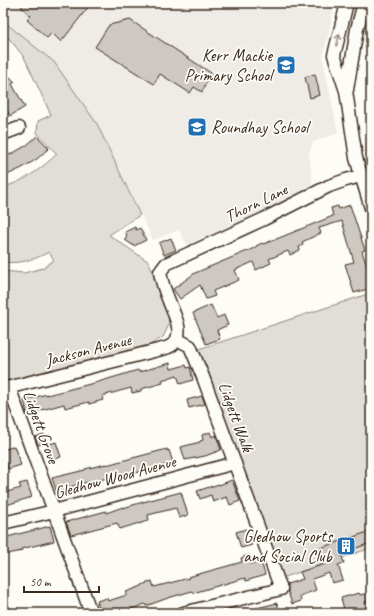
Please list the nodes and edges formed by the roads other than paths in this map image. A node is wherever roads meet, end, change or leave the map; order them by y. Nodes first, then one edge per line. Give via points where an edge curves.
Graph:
1 (347, 3) edge
2 (364, 3) edge
3 (346, 91) junction
4 (19, 128) dead end
5 (3, 134) edge
6 (364, 172) edge
7 (371, 208) edge
8 (177, 339) junction
9 (6, 388) edge
10 (235, 463) junction
11 (54, 511) junction
12 (3, 523) edge
13 (91, 613) edge
14 (183, 613) edge

3 -> 1 street via 334,55
2 - 3 street
3 - 6 street via 356,158
4 - 5 street
6 - 7 street
6 - 8 street, Thorn Lane via 329,186 166,264 160,272 178,324
8 - 9 street, Jackson Avenue via 173,345 166,348
8 - 10 street, Lidgett Walk via 190,346
9 - 11 street, Lidgett Grove
10 - 11 street, Gledhow Wood Avenue
10 - 14 street, Lidgett Walk via 281,589
11 - 12 street, Gledhow Wood Avenue
11 - 13 street, Lidgett Grove

